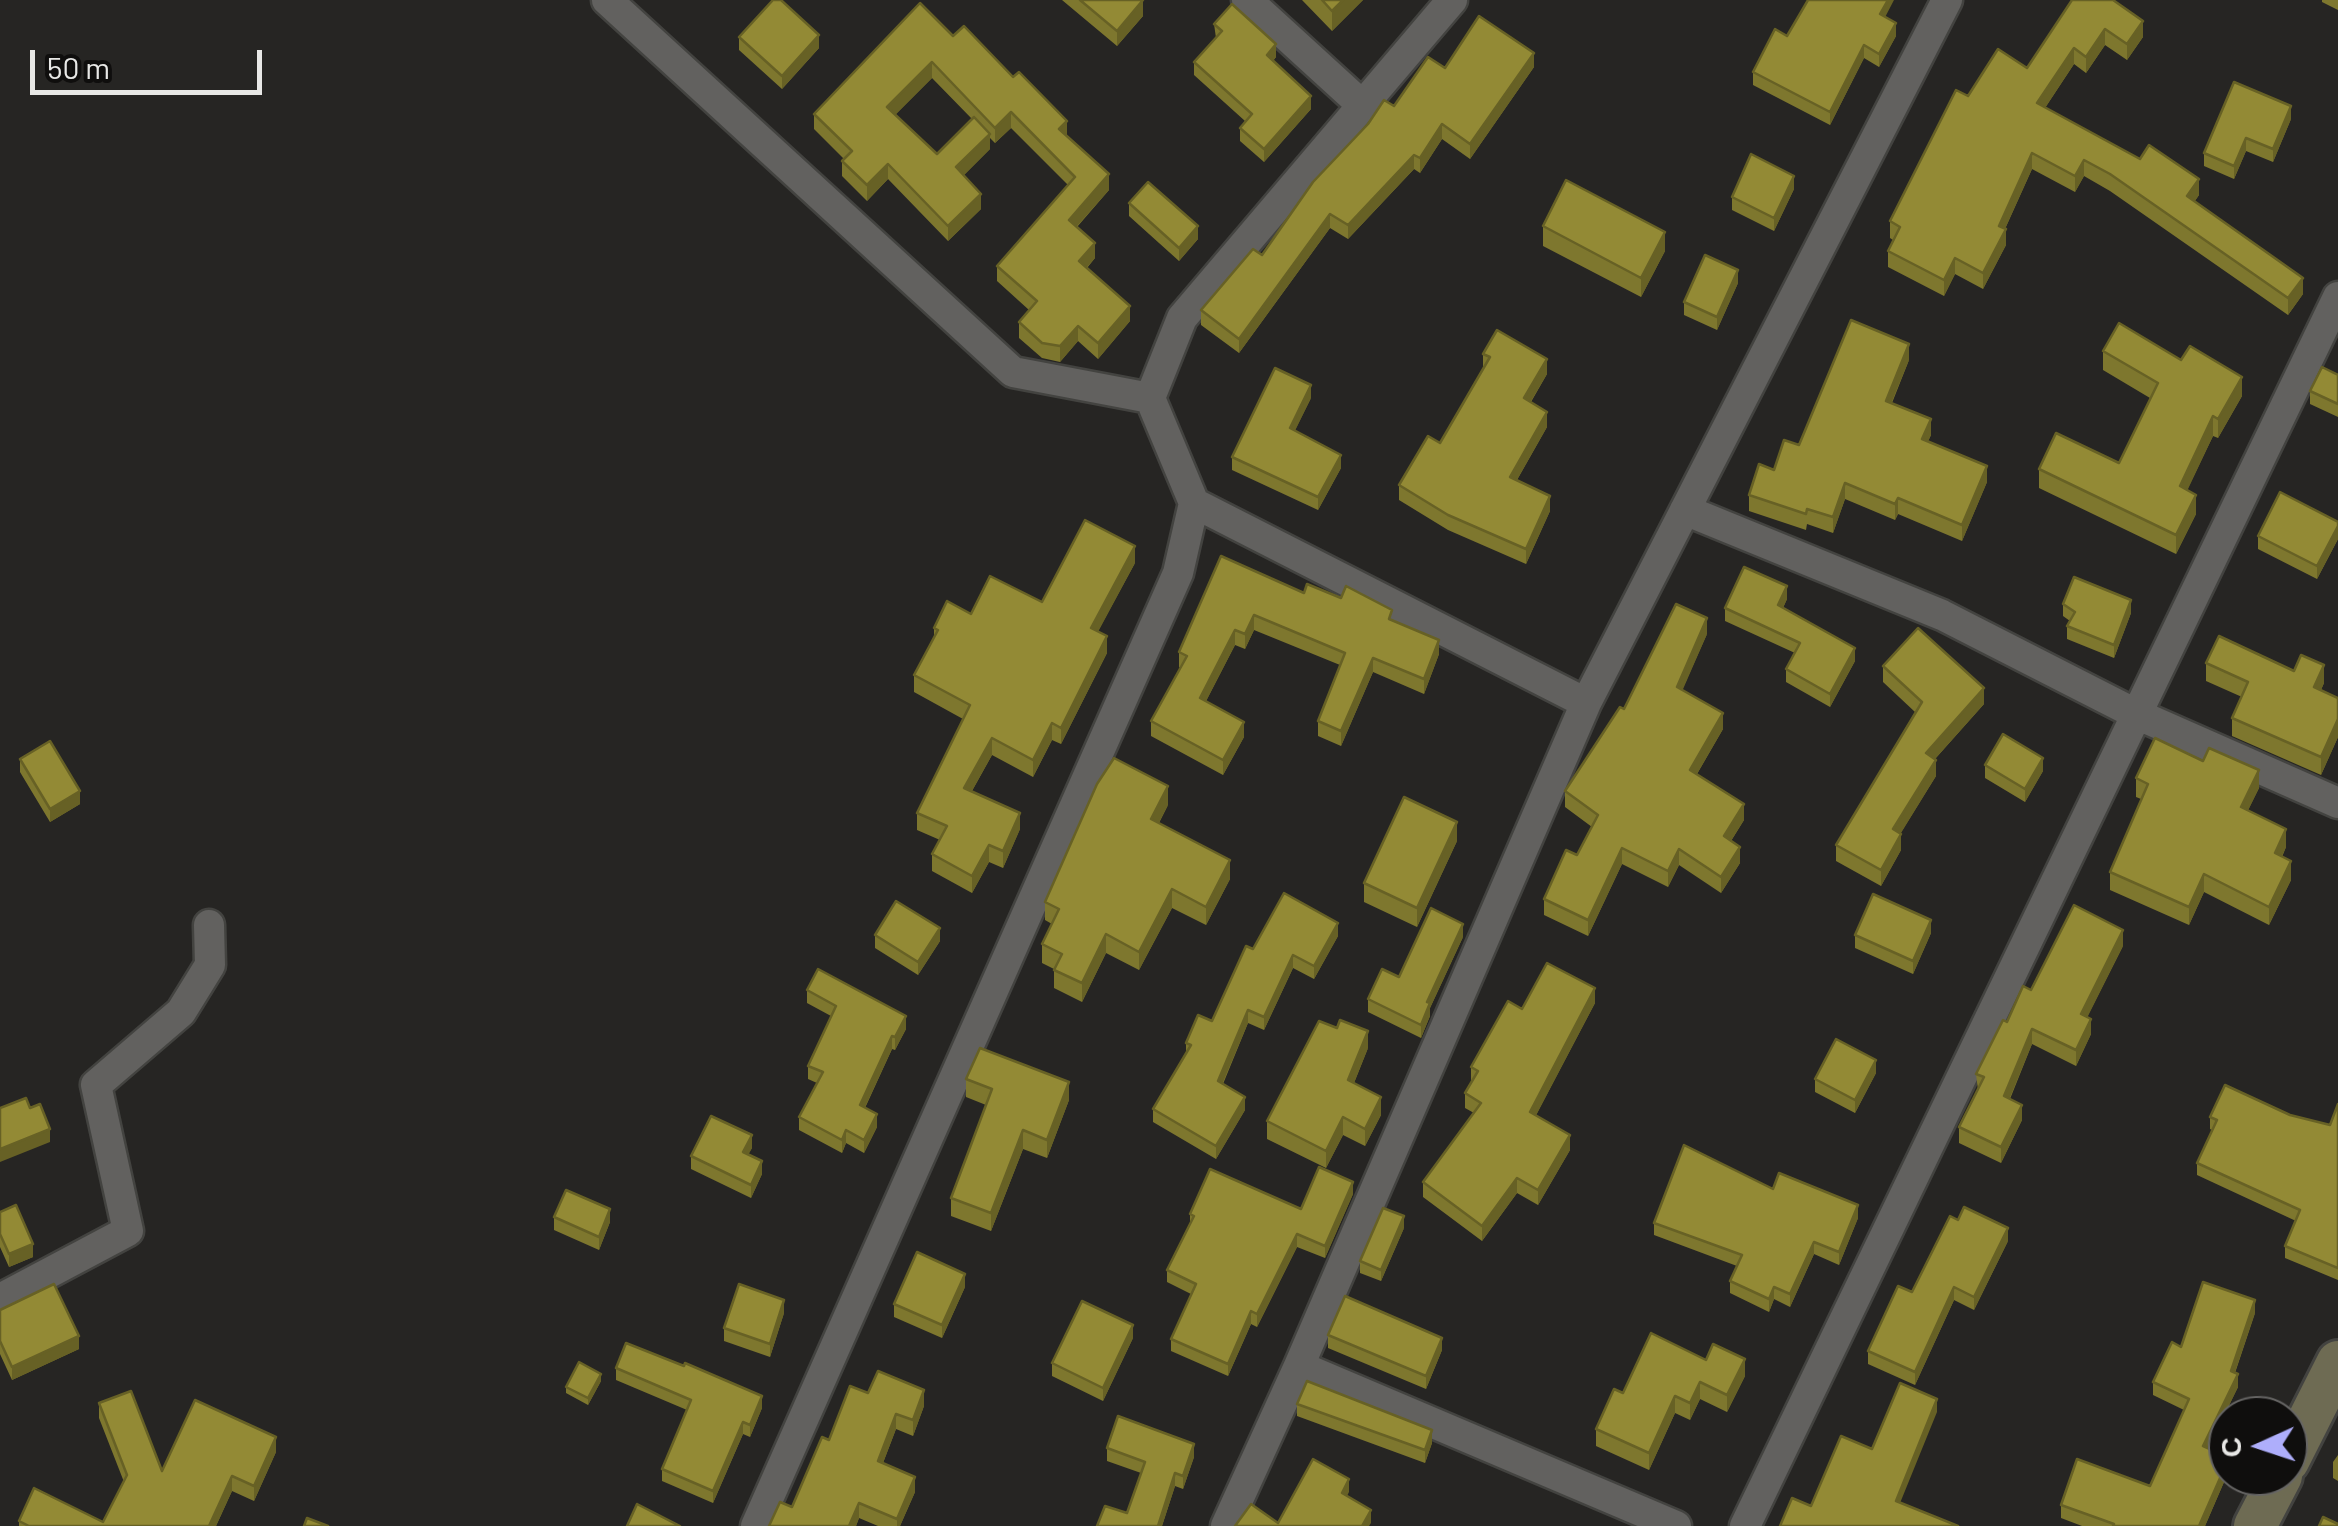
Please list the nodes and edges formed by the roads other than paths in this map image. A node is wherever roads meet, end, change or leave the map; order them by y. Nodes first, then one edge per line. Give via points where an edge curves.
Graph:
1 (607, 0) edge
2 (1246, 0) edge
3 (1452, 0) edge
4 (1946, 0) edge
5 (1362, 105) junction
6 (2338, 297) edge
7 (1150, 398) junction
8 (1194, 503) junction
9 (1685, 510) junction
10 (1586, 702) junction
11 (2134, 712) junction
12 (2338, 804) edge
13 (209, 926) dead end
14 (0, 1299) edge
15 (2338, 1362) edge
16 (1300, 1366) junction
17 (2308, 1421) edge
18 (2270, 1496) edge
19 (756, 1526) edge
20 (1226, 1526) edge
21 (1676, 1526) edge
22 (1745, 1526) edge
23 (2256, 1526) edge

1 - 7 street via 1013,372
2 - 5 street
3 - 5 street
4 - 9 street
5 - 7 street via 1182,318
6 - 11 street
7 - 8 street
8 - 10 street
8 - 19 street via 1178,573
9 - 10 street
9 - 11 street via 1942,614
10 - 16 street
11 - 12 street
11 - 22 street
13 - 14 street via 210,965 180,1012 96,1085 128,1231
15 - 17 street
16 - 20 street
16 - 21 street
18 - 23 street

